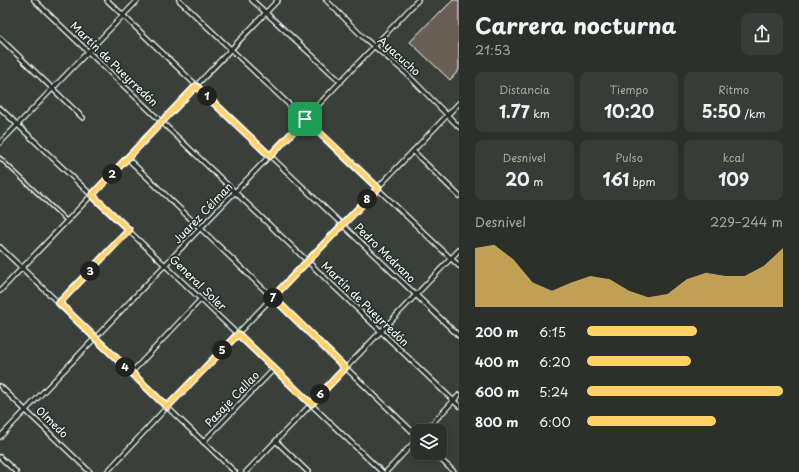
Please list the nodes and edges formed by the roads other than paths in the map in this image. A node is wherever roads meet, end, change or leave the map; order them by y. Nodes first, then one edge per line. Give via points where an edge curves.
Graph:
1 (34, 0) edge
2 (107, 0) edge
3 (138, 0) edge
4 (180, 0) edge
5 (252, 0) edge
6 (278, 0) edge
7 (326, 0) edge
8 (418, 0) edge
9 (266, 13) junction
10 (123, 15) junction
11 (0, 38) edge
12 (375, 46) junction
13 (231, 49) junction
14 (89, 52) junction
15 (341, 82) junction
16 (196, 86) junction
17 (53, 89) junction
18 (459, 103) edge
19 (0, 108) edge
20 (447, 115) junction
21 (83, 118) dead end
22 (305, 119) junction
23 (162, 122) junction
24 (18, 125) junction
25 (459, 127) edge
26 (0, 143) edge
27 (412, 151) junction
28 (270, 156) junction
29 (0, 158) edge
30 (127, 158) junction
31 (378, 188) junction
32 (236, 192) junction
33 (92, 195) junction
34 (459, 196) edge
35 (67, 221) junction
36 (343, 225) junction
37 (200, 228) junction
38 (129, 230) junction
39 (0, 247) edge
40 (459, 250) edge
41 (451, 258) junction
42 (308, 262) junction
43 (166, 265) junction
44 (459, 266) edge
45 (22, 268) junction
46 (0, 291) edge
47 (416, 295) junction
48 (273, 297) junction
49 (201, 299) junction
50 (59, 303) junction
51 (380, 331) junction
52 (238, 334) junction
53 (459, 336) edge
54 (95, 338) junction
55 (345, 368) junction
56 (274, 369) junction
57 (132, 372) junction
58 (0, 386) edge
59 (459, 395) edge
60 (454, 401) junction
61 (311, 404) junction
62 (459, 406) edge
63 (167, 407) junction
64 (26, 410) junction
65 (432, 424) edge
66 (411, 431) edge
67 (0, 437) edge
68 (276, 441) junction
69 (203, 442) junction
70 (411, 445) edge
71 (0, 457) edge
72 (441, 460) edge
73 (16, 472) edge
74 (90, 472) edge
75 (107, 472) edge
76 (235, 472) edge
77 (246, 472) edge
78 (308, 472) edge
79 (382, 472) edge
80 (386, 472) edge
81 (454, 472) edge

1 - 14 street, Martín de Pueyrredón
2 - 10 street, Pedro Medrano
3 - 10 street
4 - 13 street
5 - 9 street
6 - 9 street
7 - 12 street, Ayacucho
8 - 12 street, Juarez Célman
9 - 13 street
9 - 15 street
10 - 14 street
10 - 16 street, Pedro Medrano
11 - 17 street
12 - 15 street, Juarez Célman
12 - 20 street, Ayacucho
13 - 16 street
13 - 22 street
14 - 17 street
14 - 23 street, Martín de Pueyrredón
15 - 22 street, Juarez Célman
16 - 23 street
16 - 28 street, Pedro Medrano
17 - 21 street
17 - 24 street
18 - 20 street
19 - 24 street, General Soler
20 - 25 street, Ayacucho
20 - 27 street
22 - 28 street, Juarez Célman
22 - 31 street
23 - 30 street
23 - 32 street, Martín de Pueyrredón
24 - 26 street
24 - 33 street, General Soler
27 - 31 street
27 - 34 street
28 - 32 street, Juarez Célman
28 - 36 street, Pedro Medrano
29 - 35 lane
30 - 33 street
30 - 37 street
31 - 36 street
31 - 41 street
32 - 37 street, Juarez Célman
32 - 42 street, Martín de Pueyrredón
33 - 35 street
33 - 38 street, General Soler
35 - 45 street
36 - 42 street
36 - 47 street, Pedro Medrano
37 - 43 street, Juarez Célman
37 - 48 street
38 - 43 street, General Soler
38 - 50 street
39 - 45 street
40 - 41 street
41 - 44 street
41 - 47 street
42 - 48 street
42 - 51 street, Martín de Pueyrredón
43 - 49 street, General Soler
43 - 54 street, Juarez Célman
45 - 46 street
45 - 50 street
47 - 51 street
47 - 53 street, Pedro Medrano
48 - 52 street
48 - 55 street
49 - 52 street, General Soler
49 - 57 street
50 - 54 street
51 - 55 street
51 - 60 street, Martín de Pueyrredón
52 - 56 street, General Soler
52 - 63 street
54 - 57 street
54 - 64 street, Juarez Célman
55 - 61 street
55 - 66 street
56 - 61 street, General Soler
56 - 69 street, Pasaje Callao
57 - 63 street
58 - 64 street, Olmedo
59 - 60 street
60 - 62 street, Martín de Pueyrredón
60 - 65 street
61 - 68 street
61 - 79 street, General Soler
63 - 69 street
63 - 75 street
64 - 67 street, Juarez Célman
64 - 74 street, Olmedo
68 - 77 street
68 - 78 street
69 - 76 street
70 - 80 street
71 - 73 street
72 - 81 street

